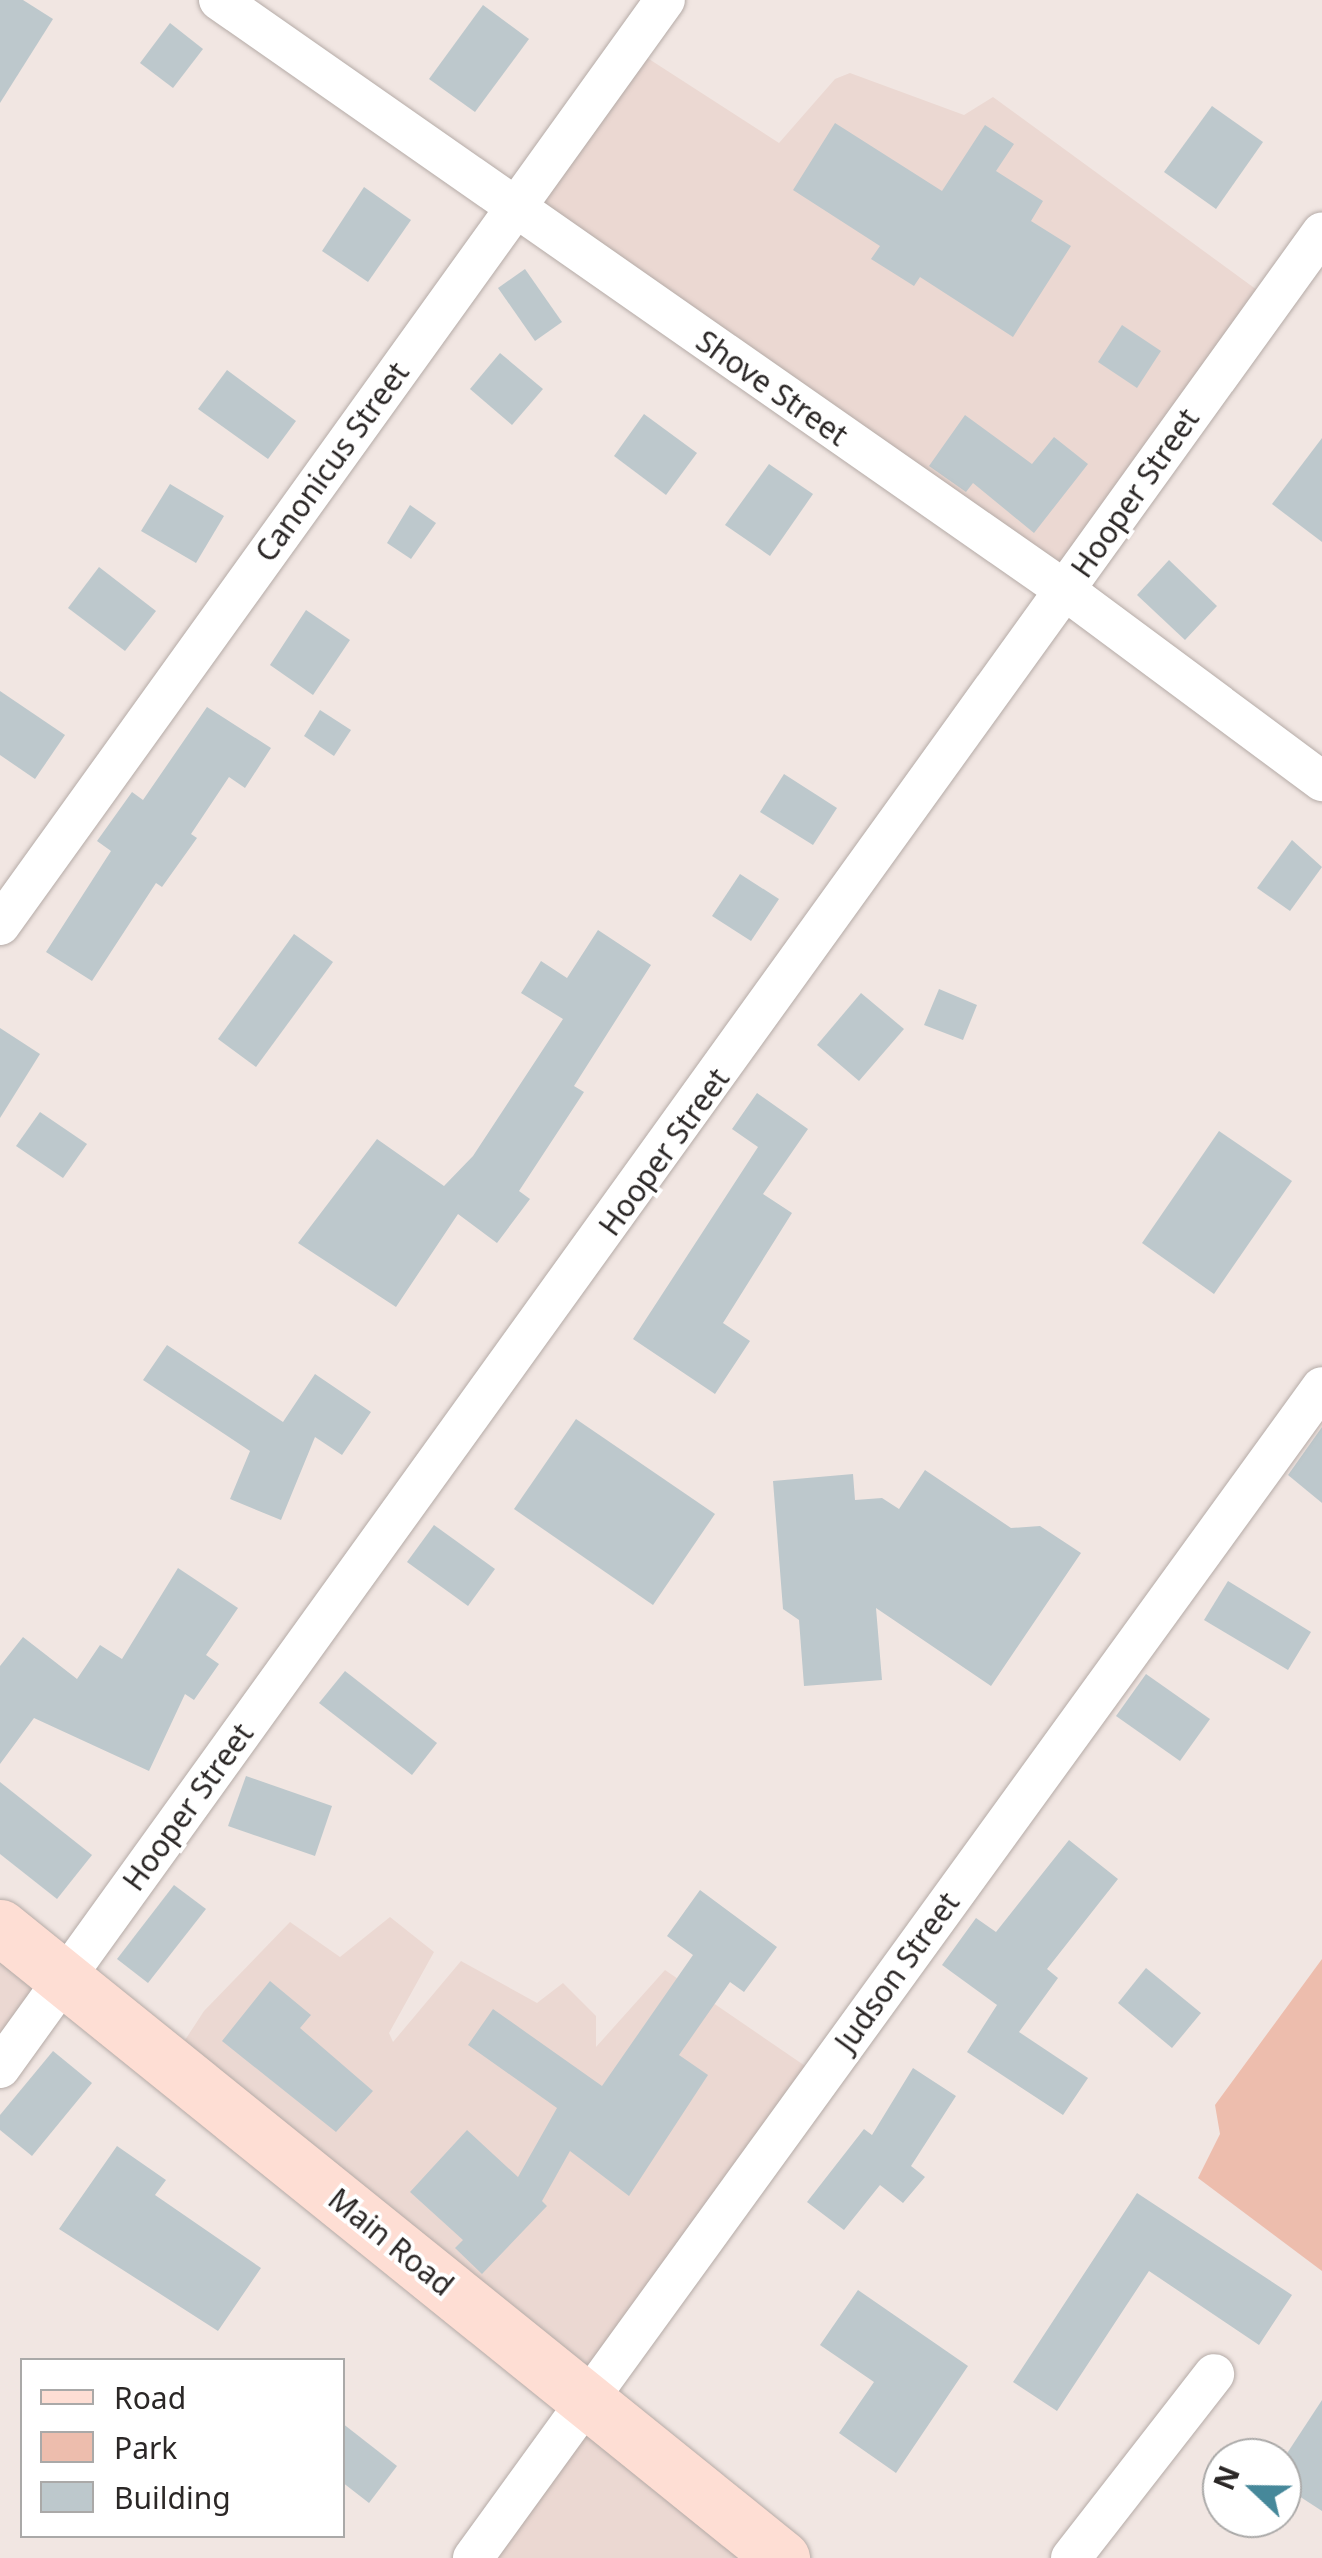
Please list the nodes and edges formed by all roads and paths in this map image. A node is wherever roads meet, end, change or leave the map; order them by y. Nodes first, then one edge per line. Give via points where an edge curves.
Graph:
1 (219, 0) edge
2 (665, 0) edge
3 (514, 209) junction
4 (1322, 232) edge
5 (1066, 590) junction
6 (1322, 780) edge
7 (0, 925) edge
8 (1322, 1387) edge
9 (0, 1927) edge
10 (64, 1978) junction
11 (0, 2068) edge
12 (1214, 2374) dead end
13 (587, 2399) junction
14 (473, 2558) edge
15 (782, 2558) edge
16 (1071, 2558) edge

1 - 3 street, Shove Street
2 - 3 street, Canonicus Street
3 - 5 street, Shove Street
3 - 7 street, Canonicus Street
4 - 5 street, Hooper Street
5 - 6 street, Shove Street
5 - 10 street, Hooper Street
8 - 13 street, Judson Street
9 - 10 main road, Main Road
10 - 11 street, Hooper Street
10 - 13 main road, Main Road
12 - 16 street
13 - 14 street, Judson Street
13 - 15 main road, Main Road

